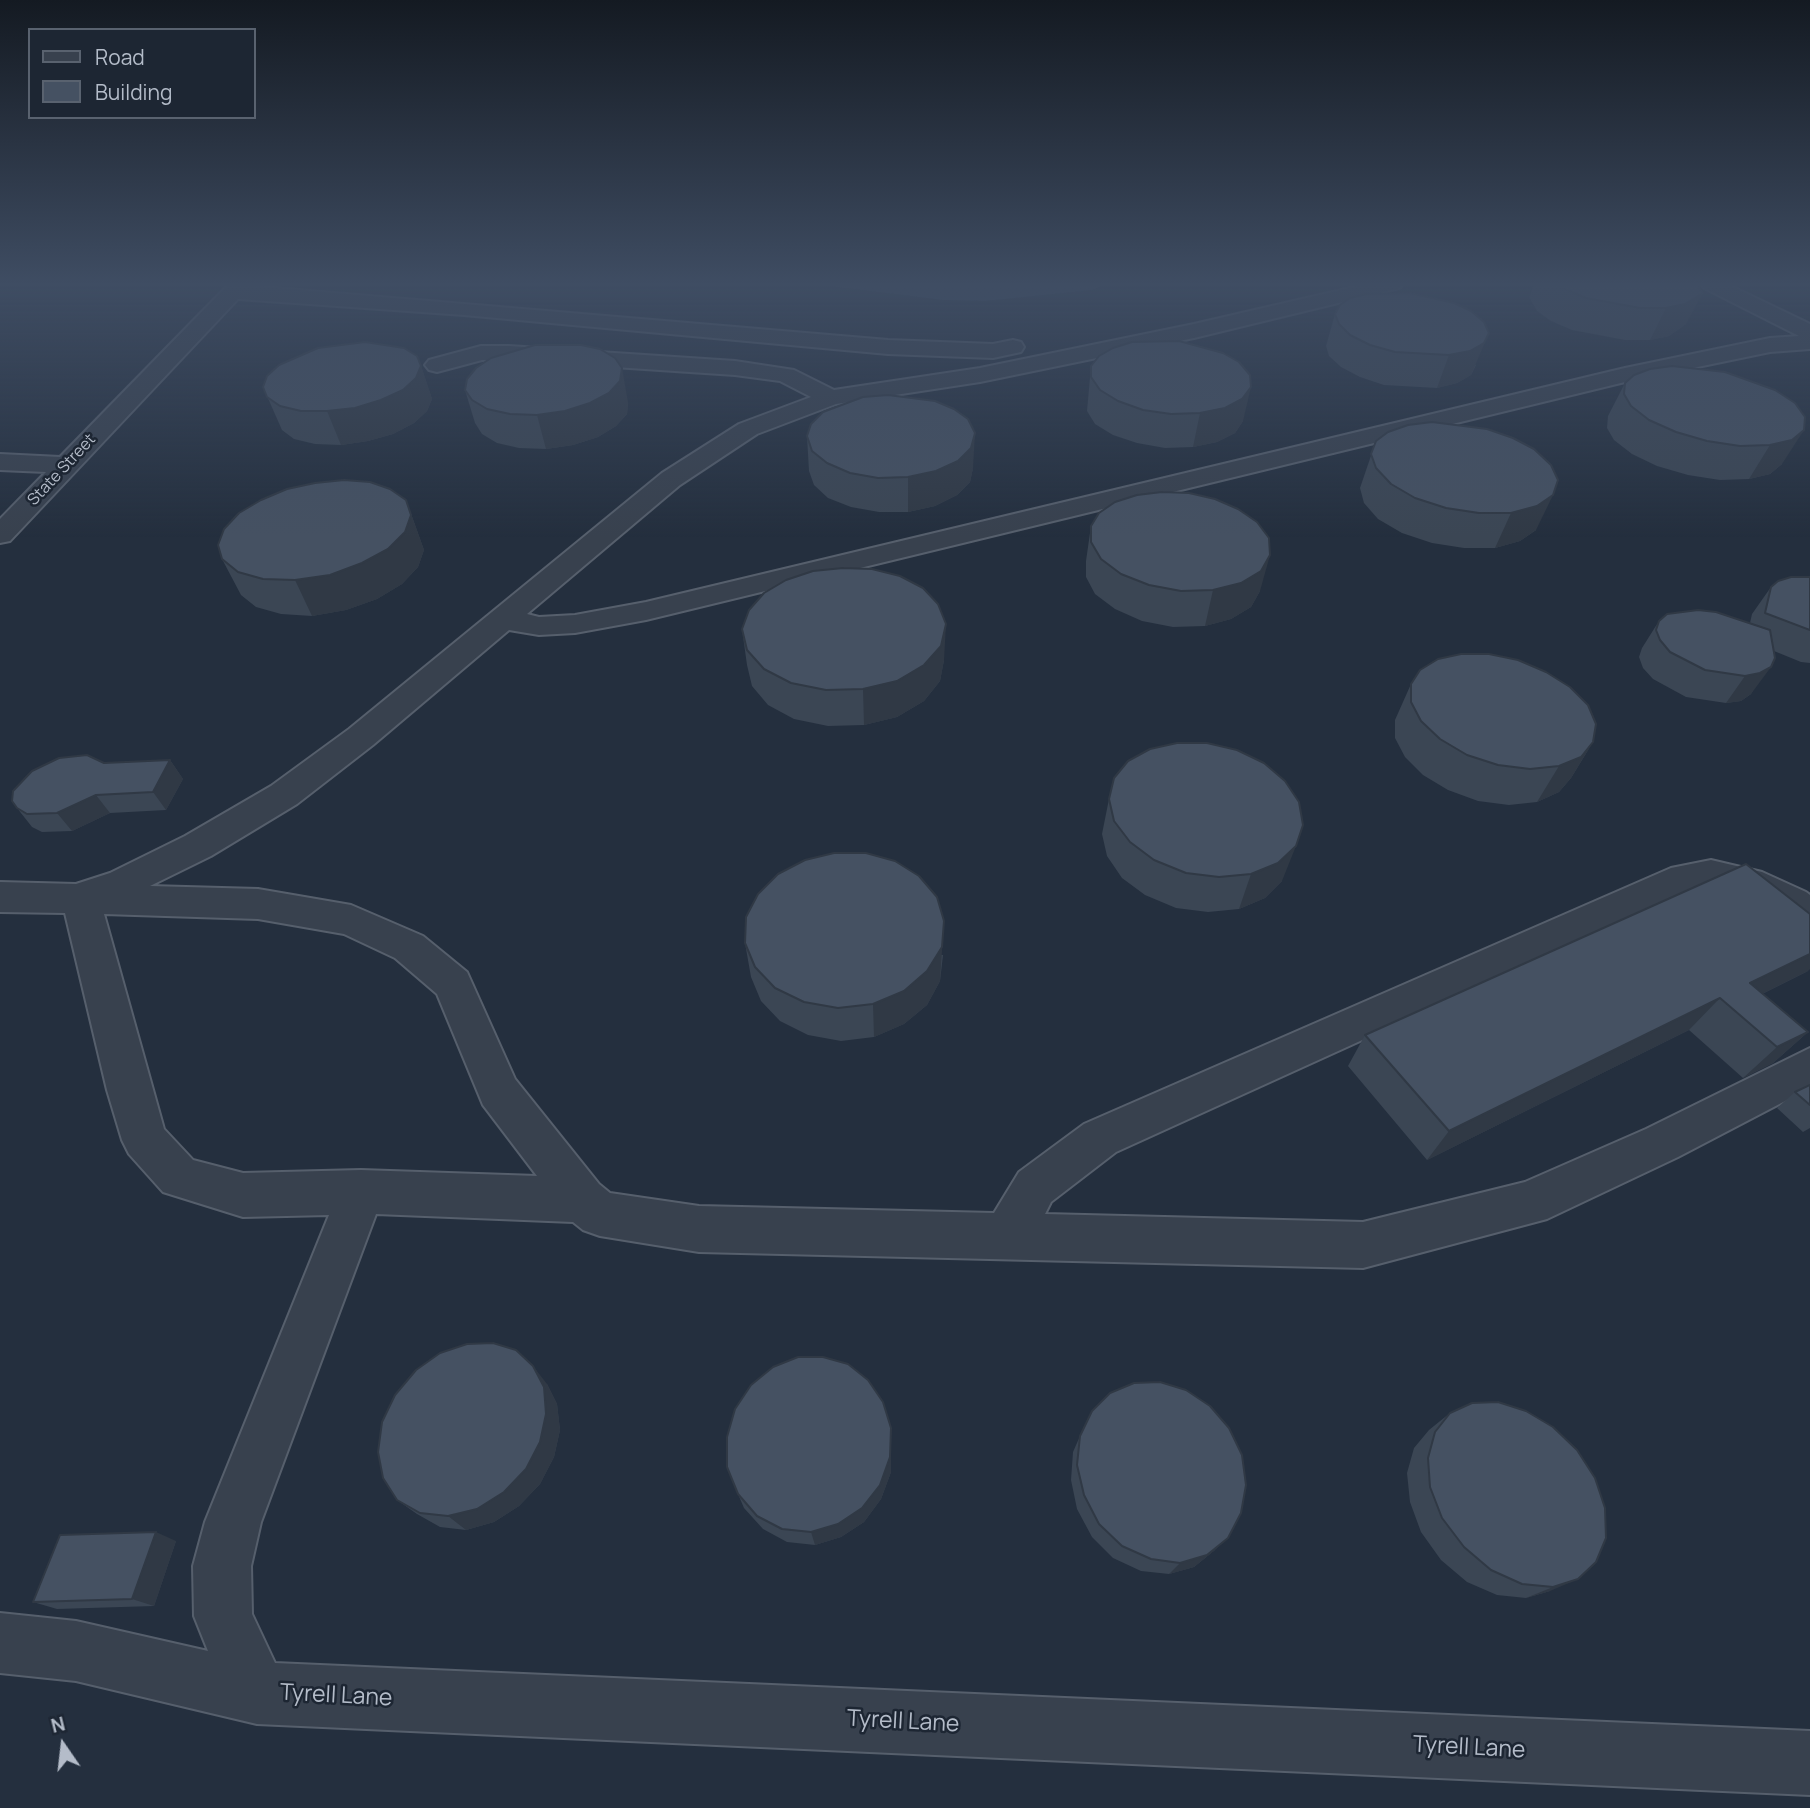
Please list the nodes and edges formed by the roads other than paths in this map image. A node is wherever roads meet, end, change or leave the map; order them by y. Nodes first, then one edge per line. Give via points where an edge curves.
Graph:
1 (159, 368) edge
2 (738, 368) edge
3 (1012, 368) edge
4 (1653, 368) edge
5 (831, 398) junction
6 (0, 462) edge
7 (67, 465) junction
8 (0, 535) edge
9 (502, 619) junction
10 (0, 897) edge
11 (80, 898) junction
12 (1810, 917) edge
13 (1810, 1067) edge
14 (360, 1192) junction
15 (582, 1200) junction
16 (1007, 1237) junction
17 (0, 1643) edge
18 (257, 1693) junction
19 (1810, 1763) edge

1 - 7 street, State Street
2 - 5 street via 786,375
3 - 5 street
4 - 9 street via 646,611 551,625
5 - 9 street via 748,429 713,449
6 - 7 street
7 - 8 street, State Street
9 - 11 street via 284,795 187,851 123,883
10 - 11 street
11 - 14 street via 145,1140 179,1177 243,1195
11 - 15 street via 258,904 351,920 409,947 453,984 499,1091
12 - 16 street via 1792,902 1749,881 1710,874 1684,878 1100,1138 1035,1187
13 - 16 street via 1662,1143 1530,1203 1363,1245
14 - 15 street
14 - 18 street via 233,1522 222,1566 223,1616
15 - 16 street via 600,1214 699,1229
17 - 18 street, Tyrell Lane via 76,1651
18 - 19 street, Tyrell Lane

